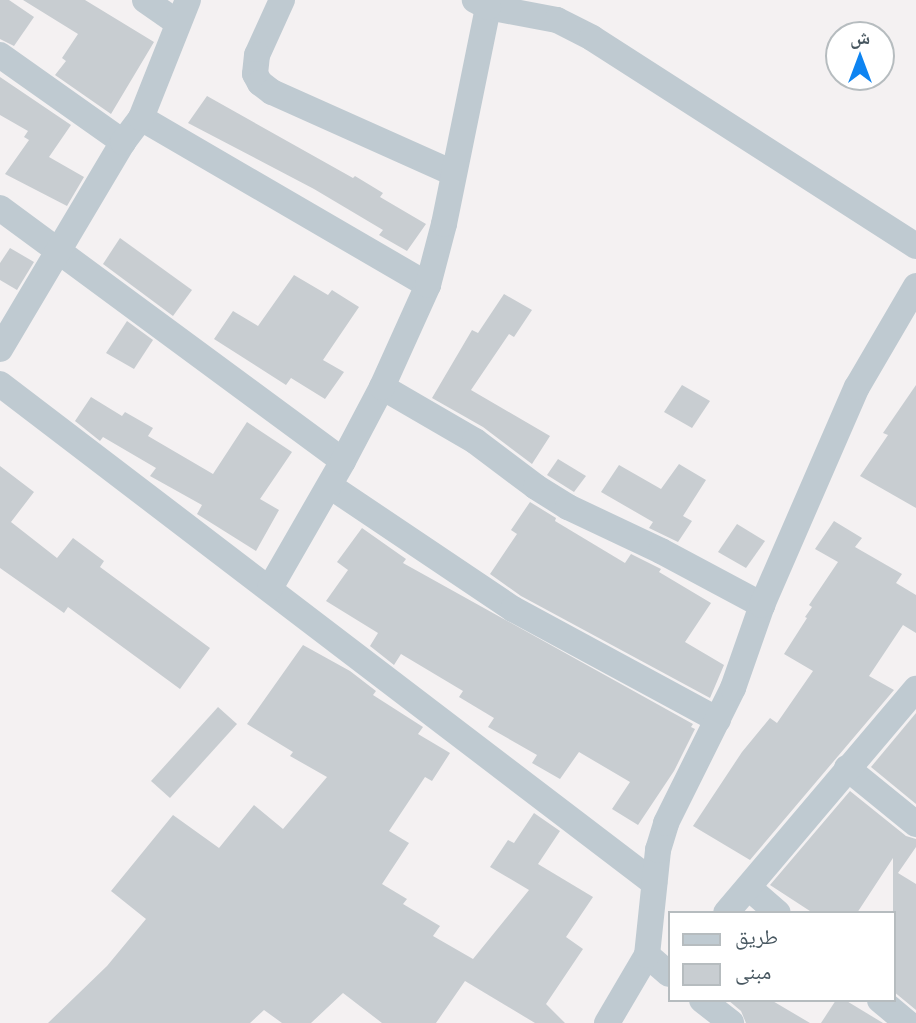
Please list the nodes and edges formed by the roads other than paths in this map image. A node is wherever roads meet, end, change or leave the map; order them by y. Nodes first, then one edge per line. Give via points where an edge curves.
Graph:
1 (145, 0) edge
2 (282, 0) edge
3 (481, 3) edge
4 (183, 11) edge
5 (0, 55) edge
6 (141, 118) junction
7 (123, 142) junction
8 (453, 173) junction
9 (0, 208) edge
10 (916, 246) edge
11 (58, 252) junction
12 (428, 285) junction
13 (916, 286) edge
14 (0, 349) edge
15 (0, 384) edge
16 (382, 387) junction
17 (343, 461) junction
18 (330, 486) junction
19 (270, 588) junction
20 (762, 605) junction
21 (916, 689) edge
22 (718, 720) junction
23 (847, 768) junction
24 (916, 824) edge
25 (654, 883) junction
26 (749, 888) junction
27 (728, 911) edge
28 (776, 911) edge
29 (647, 955) junction
30 (668, 973) edge
31 (705, 1002) edge
32 (882, 1002) edge
33 (607, 1023) edge
34 (731, 1023) edge
35 (907, 1023) edge

1 - 4 street
2 - 8 street via 254,66 260,83
3 - 8 street
3 - 10 street via 557,20 592,38
4 - 6 street
5 - 7 street
6 - 7 street
6 - 12 street
7 - 11 street
8 - 12 street
9 - 11 street
11 - 14 street
11 - 17 street
12 - 16 street
13 - 20 street via 857,387
15 - 19 street
16 - 17 street
16 - 20 street via 475,441 568,507
17 - 18 street
18 - 19 street
18 - 22 street via 513,609
19 - 25 street
20 - 22 street
21 - 23 street
22 - 25 street via 667,823
23 - 24 street
23 - 26 street
25 - 29 street
26 - 27 street
26 - 28 street
29 - 30 street
29 - 33 street
31 - 34 street
32 - 35 street

